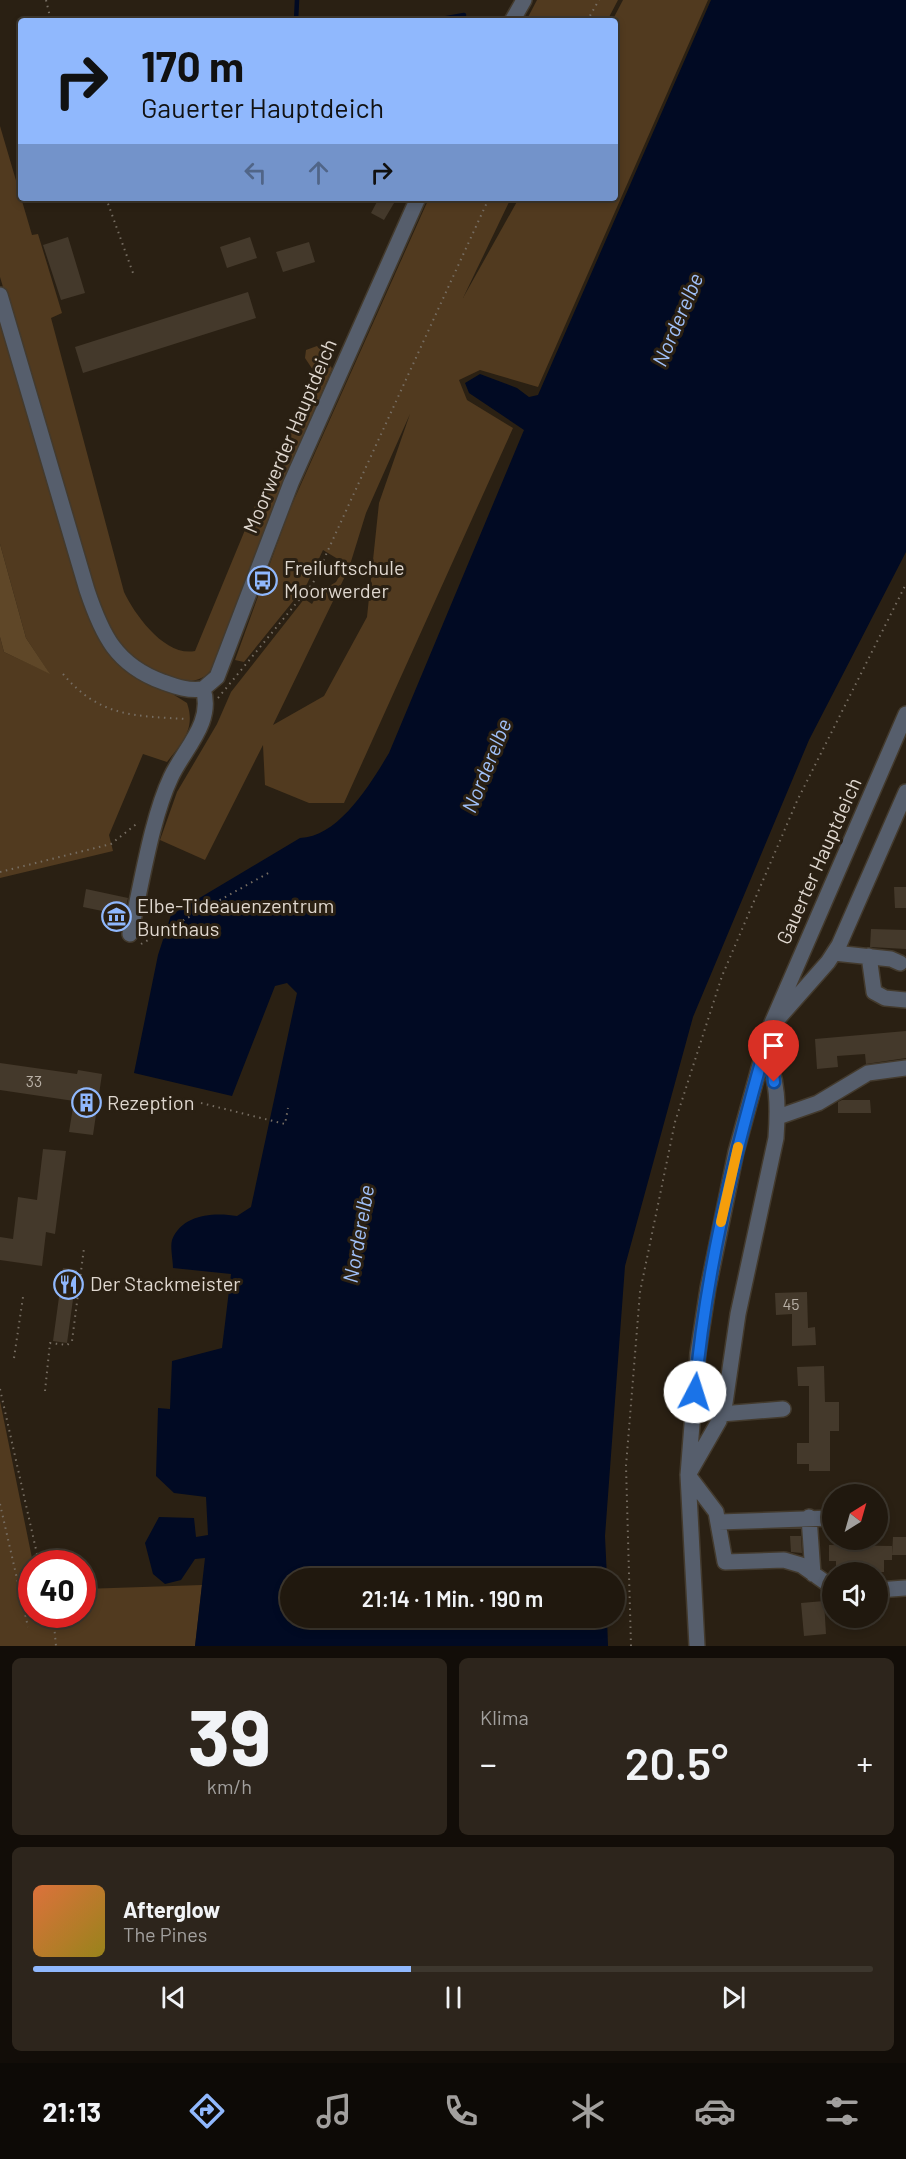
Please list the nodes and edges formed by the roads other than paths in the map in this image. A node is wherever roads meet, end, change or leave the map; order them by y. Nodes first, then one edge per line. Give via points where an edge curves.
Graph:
1 (524, 0) edge
2 (514, 18) edge
3 (417, 201) edge
4 (0, 295) edge
5 (205, 695) junction
6 (906, 714) edge
7 (906, 792) edge
8 (132, 941) road end
9 (834, 953) junction
10 (869, 956) junction
11 (900, 963) dead end
12 (906, 1000) edge
13 (771, 1025) junction
14 (764, 1052) junction
15 (906, 1068) edge
16 (778, 1118) junction
17 (783, 1409) dead end
18 (721, 1414) junction
19 (688, 1475) junction
20 (809, 1517) junction
21 (822, 1518) edge
22 (719, 1522) junction
23 (813, 1574) junction
24 (822, 1580) edge
25 (905, 1588) edge
26 (888, 1589) edge
27 (697, 1646) edge

1 - 2 street
3 - 5 street, Moorwerder Hauptdeich via 291,483 217,677
4 - 5 street via 87,591 104,635 126,661 148,676
5 - 8 street, Moorwerder Hauptdeich via 202,719 171,776 152,842
6 - 13 street, Gauerter Hauptdeich
7 - 9 street
9 - 10 street
9 - 13 street via 792,1006
10 - 11 street
10 - 12 street via 874,992 885,998
13 - 14 street, Gauerter Hauptdeich
14 - 16 street via 772,1064
14 - 19 street, Gauerter Hauptdeich via 736,1152 708,1288 698,1353
15 - 16 street via 868,1073 818,1103
16 - 18 street
17 - 18 street
18 - 19 street
19 - 22 street via 706,1495
19 - 27 street, Gauerter Hauptdeich
20 - 21 street
20 - 22 street
20 - 23 street
22 - 23 street via 725,1562 784,1560
23 - 24 street
25 - 26 street

